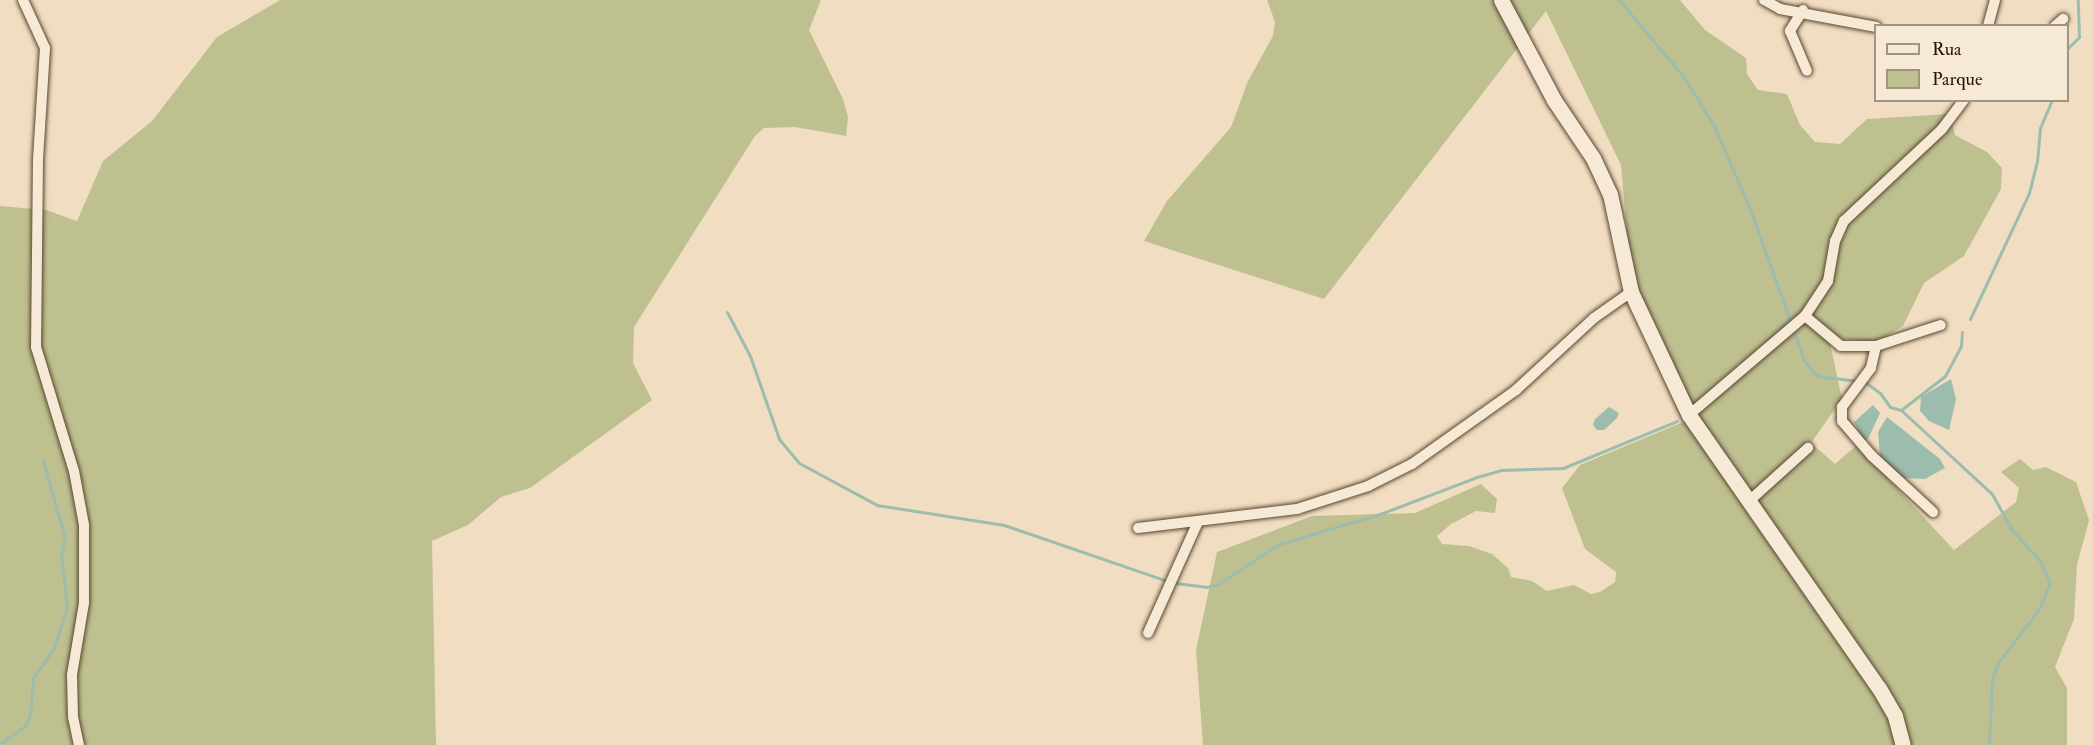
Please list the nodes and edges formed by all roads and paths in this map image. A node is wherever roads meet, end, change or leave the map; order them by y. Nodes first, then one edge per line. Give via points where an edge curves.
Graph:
1 (23, 0) edge
2 (1501, 0) edge
3 (1764, 0) edge
4 (1995, 0) edge
5 (1803, 10) junction
6 (1989, 24) edge
7 (1874, 27) edge
8 (1807, 71) dead end
9 (1959, 103) edge
10 (1631, 292) junction
11 (1801, 320) junction
12 (1941, 325) dead end
13 (1876, 346) junction
14 (1689, 415) junction
15 (1808, 448) dead end
16 (1748, 502) junction
17 (1933, 512) dead end
18 (1198, 522) junction
19 (1138, 528) dead end
20 (1148, 633) dead end
21 (79, 745) edge
22 (1903, 745) edge

1 - 21 street via 45,48 38,158 36,347 74,471 84,525 84,603 72,675 73,717
2 - 10 street via 1610,194
3 - 5 street via 1780,9
4 - 6 street
5 - 7 street
5 - 8 street via 1790,31
9 - 11 street via 1899,171 1844,221 1835,241 1828,280
10 - 14 street
10 - 18 street via 1594,318 1516,390 1412,464 1368,486 1297,509
11 - 13 street via 1841,346
11 - 14 street
12 - 13 street
13 - 17 street via 1861,380 1842,407 1842,421 1872,456
14 - 16 street
15 - 16 street
16 - 22 street via 1879,688 1896,716
18 - 19 street
18 - 20 street

